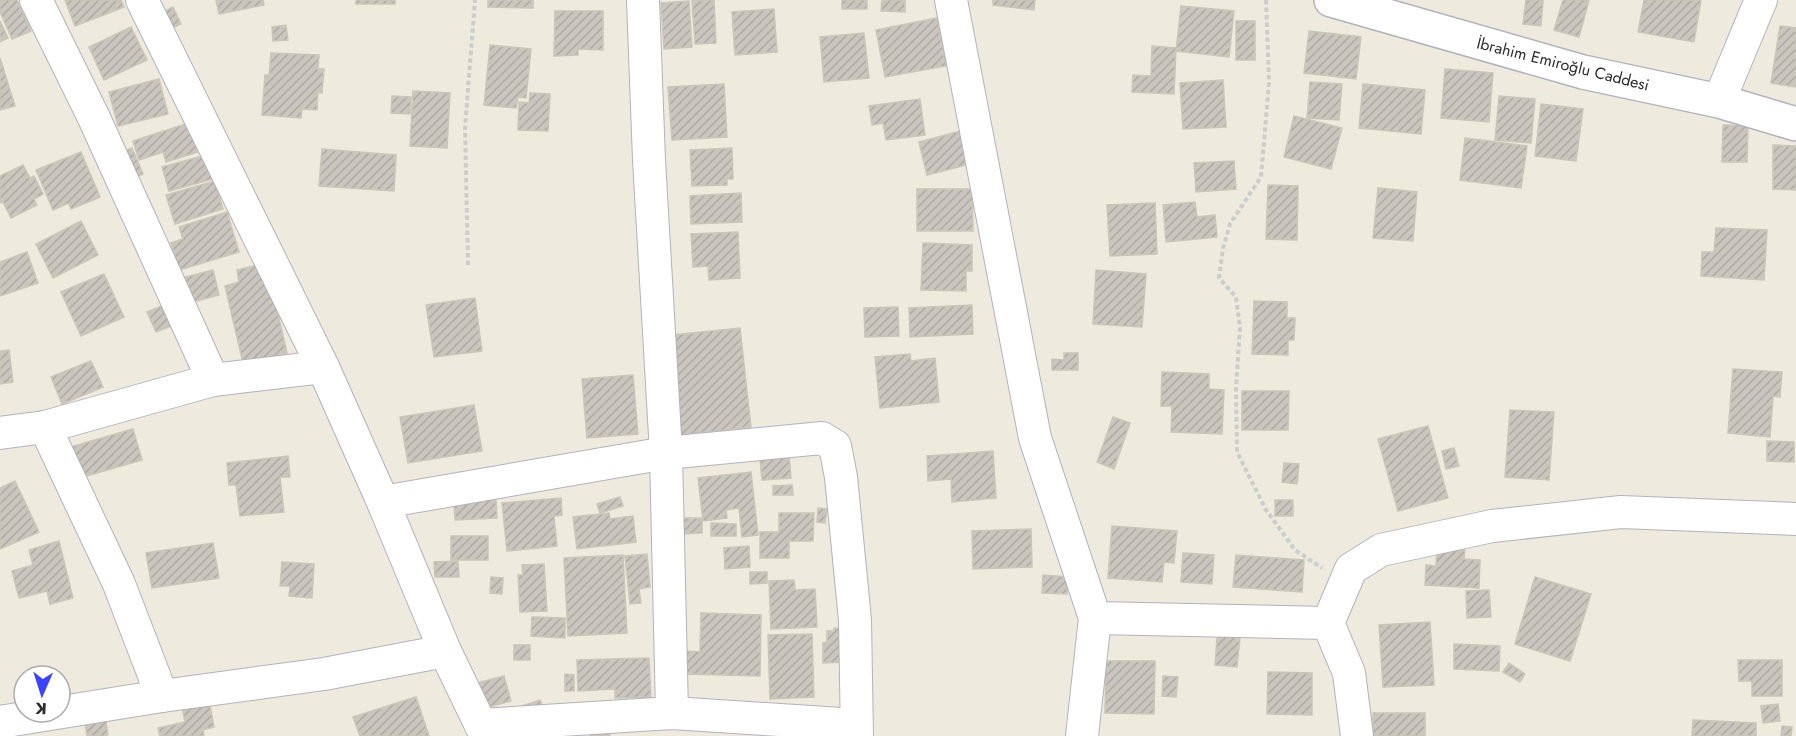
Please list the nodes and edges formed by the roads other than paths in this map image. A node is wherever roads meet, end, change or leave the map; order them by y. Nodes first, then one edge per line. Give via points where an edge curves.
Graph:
1 (36, 0) edge
2 (142, 0) edge
3 (643, 0) edge
4 (951, 0) edge
5 (1331, 0) edge
6 (1761, 0) edge
7 (1719, 101) junction
8 (1796, 124) edge
9 (323, 366) junction
10 (213, 380) junction
11 (45, 427) junction
12 (0, 433) edge
13 (666, 453) junction
14 (383, 502) junction
15 (1796, 519) edge
16 (1095, 618) junction
17 (1328, 623) junction
18 (445, 651) junction
19 (162, 696) junction
20 (672, 713) junction
21 (0, 722) edge
22 (0, 727) edge
23 (484, 730) edge
24 (856, 730) edge
25 (8, 736) edge
26 (1082, 736) edge
27 (1357, 736) edge

1 - 10 street
2 - 9 street
3 - 13 street
4 - 16 street via 1035,438
5 - 7 street, İbrahim Emiroğlu Caddesi via 1583,72
6 - 7 street
7 - 8 street, İbrahim Emiroğlu Caddesi
9 - 10 street
9 - 14 street
10 - 11 street
11 - 12 street
11 - 19 street via 119,584
13 - 14 street
13 - 20 street
13 - 24 street via 822,438 835,446 855,620
14 - 18 street
15 - 17 street via 1622,512 1492,526 1381,550 1351,569
16 - 17 street
16 - 26 street
17 - 27 street via 1349,673
18 - 19 street via 324,674
18 - 23 street
19 - 21 street
20 - 23 street
20 - 24 street
22 - 25 street

